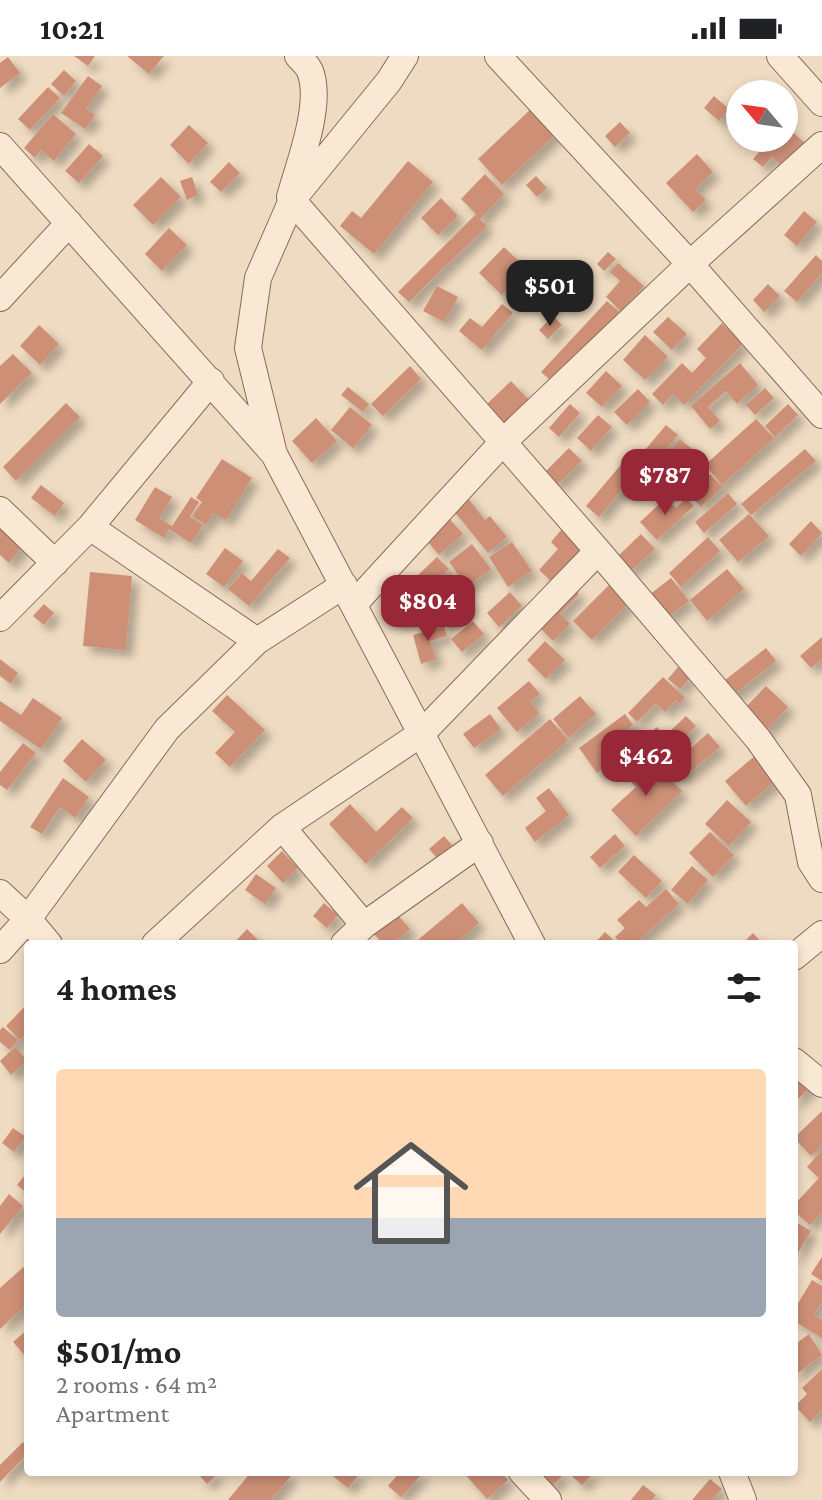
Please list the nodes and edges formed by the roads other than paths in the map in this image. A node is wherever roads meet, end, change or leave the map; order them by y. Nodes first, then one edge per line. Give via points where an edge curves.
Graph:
1 (298, 56) edge
2 (405, 56) edge
3 (498, 56) edge
4 (780, 56) edge
5 (822, 103) edge
6 (822, 145) edge
7 (0, 146) edge
8 (289, 207) junction
9 (69, 223) junction
10 (690, 264) junction
11 (0, 298) edge
12 (211, 381) junction
13 (822, 415) edge
14 (502, 443) junction
15 (274, 454) junction
16 (0, 510) edge
17 (90, 527) junction
18 (598, 551) junction
19 (55, 563) junction
20 (349, 595) junction
21 (0, 618) edge
22 (257, 641) junction
23 (422, 733) junction
24 (813, 823) edge
25 (282, 827) junction
26 (480, 843) junction
27 (822, 879) edge
28 (0, 893) edge
29 (28, 919) junction
30 (364, 925) junction
31 (822, 934) edge
32 (46, 940) edge
33 (159, 940) edge
34 (348, 940) edge
35 (530, 940) edge
36 (0, 950) edge
37 (798, 954) edge
38 (798, 1064) edge
39 (822, 1084) edge
40 (526, 1476) edge
41 (734, 1476) edge
42 (548, 1500) edge
43 (743, 1500) edge

1 - 8 street via 310,69 314,93
2 - 8 street
3 - 10 street
4 - 5 street
6 - 10 street
7 - 9 street
8 - 14 street
8 - 15 street via 258,278 248,348
9 - 11 street
9 - 12 street
10 - 13 street
10 - 14 street
12 - 15 street
12 - 17 street
14 - 18 street
14 - 20 street
15 - 20 street
16 - 19 street
17 - 19 street
17 - 22 street
18 - 23 street
18 - 24 street via 758,739
19 - 21 street
20 - 22 street
20 - 23 street
22 - 29 street via 167,729
23 - 25 street
23 - 26 street
24 - 27 street via 811,862
25 - 30 street
25 - 33 street
26 - 30 street
26 - 35 street
28 - 29 street
29 - 32 street
29 - 36 street
30 - 34 street
31 - 37 street
38 - 39 street
40 - 42 street
41 - 43 street

